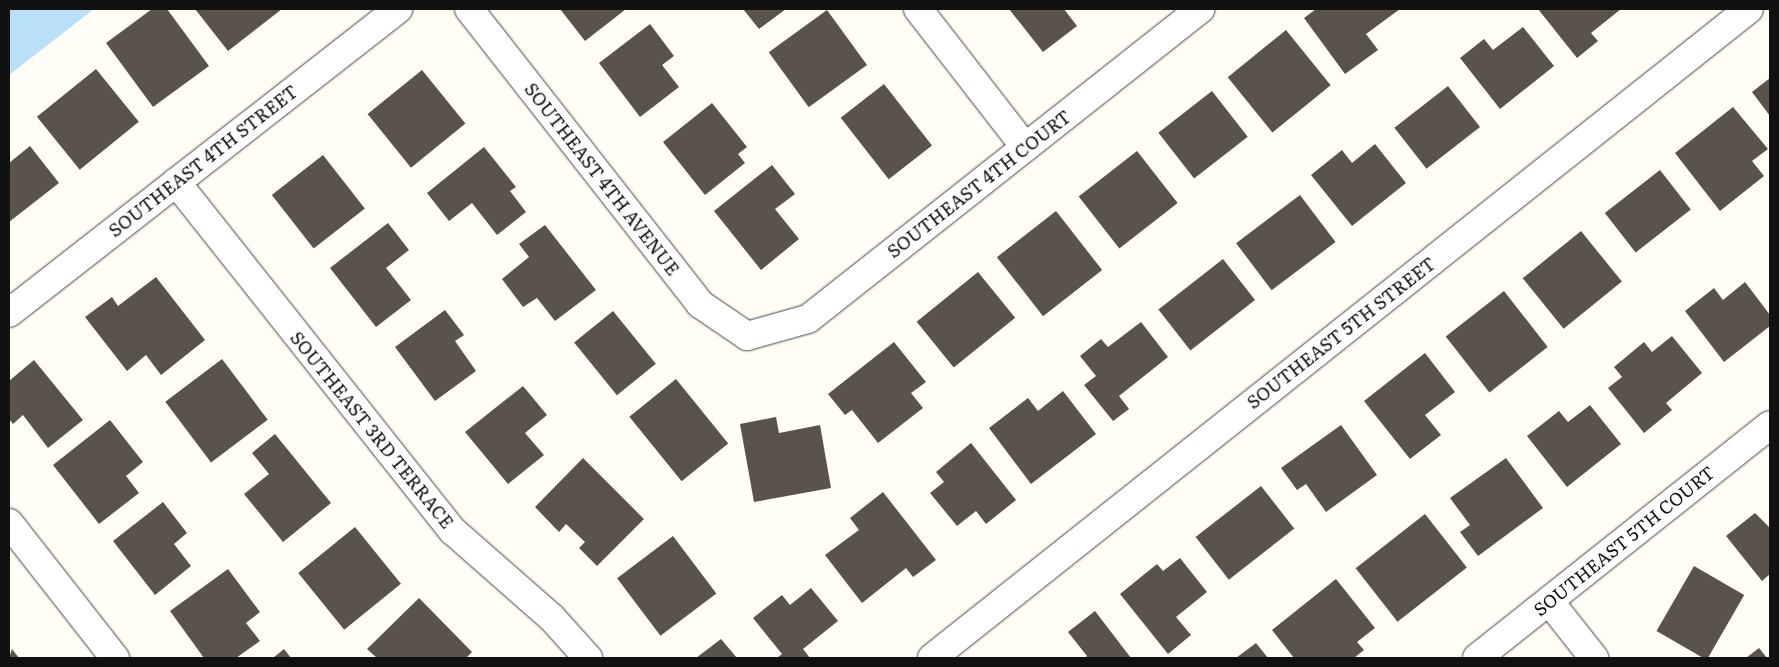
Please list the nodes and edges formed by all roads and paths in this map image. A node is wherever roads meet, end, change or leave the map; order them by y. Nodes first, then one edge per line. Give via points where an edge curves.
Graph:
1 (398, 9) edge
2 (469, 9) edge
3 (918, 9) edge
4 (1200, 9) edge
5 (1749, 9) edge
6 (1026, 147) junction
7 (176, 182) junction
8 (9, 312) edge
9 (747, 336) joint
10 (1770, 424) edge
11 (9, 523) edge
12 (1549, 601) junction
13 (115, 658) edge
14 (588, 658) edge
15 (932, 658) edge
16 (1477, 658) edge
17 (1594, 658) edge

1 - 7 street, SOUTHEAST 4TH STREET
2 - 9 street, SOUTHEAST 4TH AVENUE via 700,304
3 - 6 street
4 - 6 street, SOUTHEAST 4TH COURT
5 - 15 street, SOUTHEAST 5TH STREET
6 - 9 street, SOUTHEAST 4TH COURT via 808,319
7 - 8 street, SOUTHEAST 4TH STREET
7 - 14 street, SOUTHEAST 3RD TERRACE via 453,531 552,618
10 - 12 street, SOUTHEAST 5TH COURT
11 - 13 street
12 - 16 street, SOUTHEAST 5TH COURT
12 - 17 street

